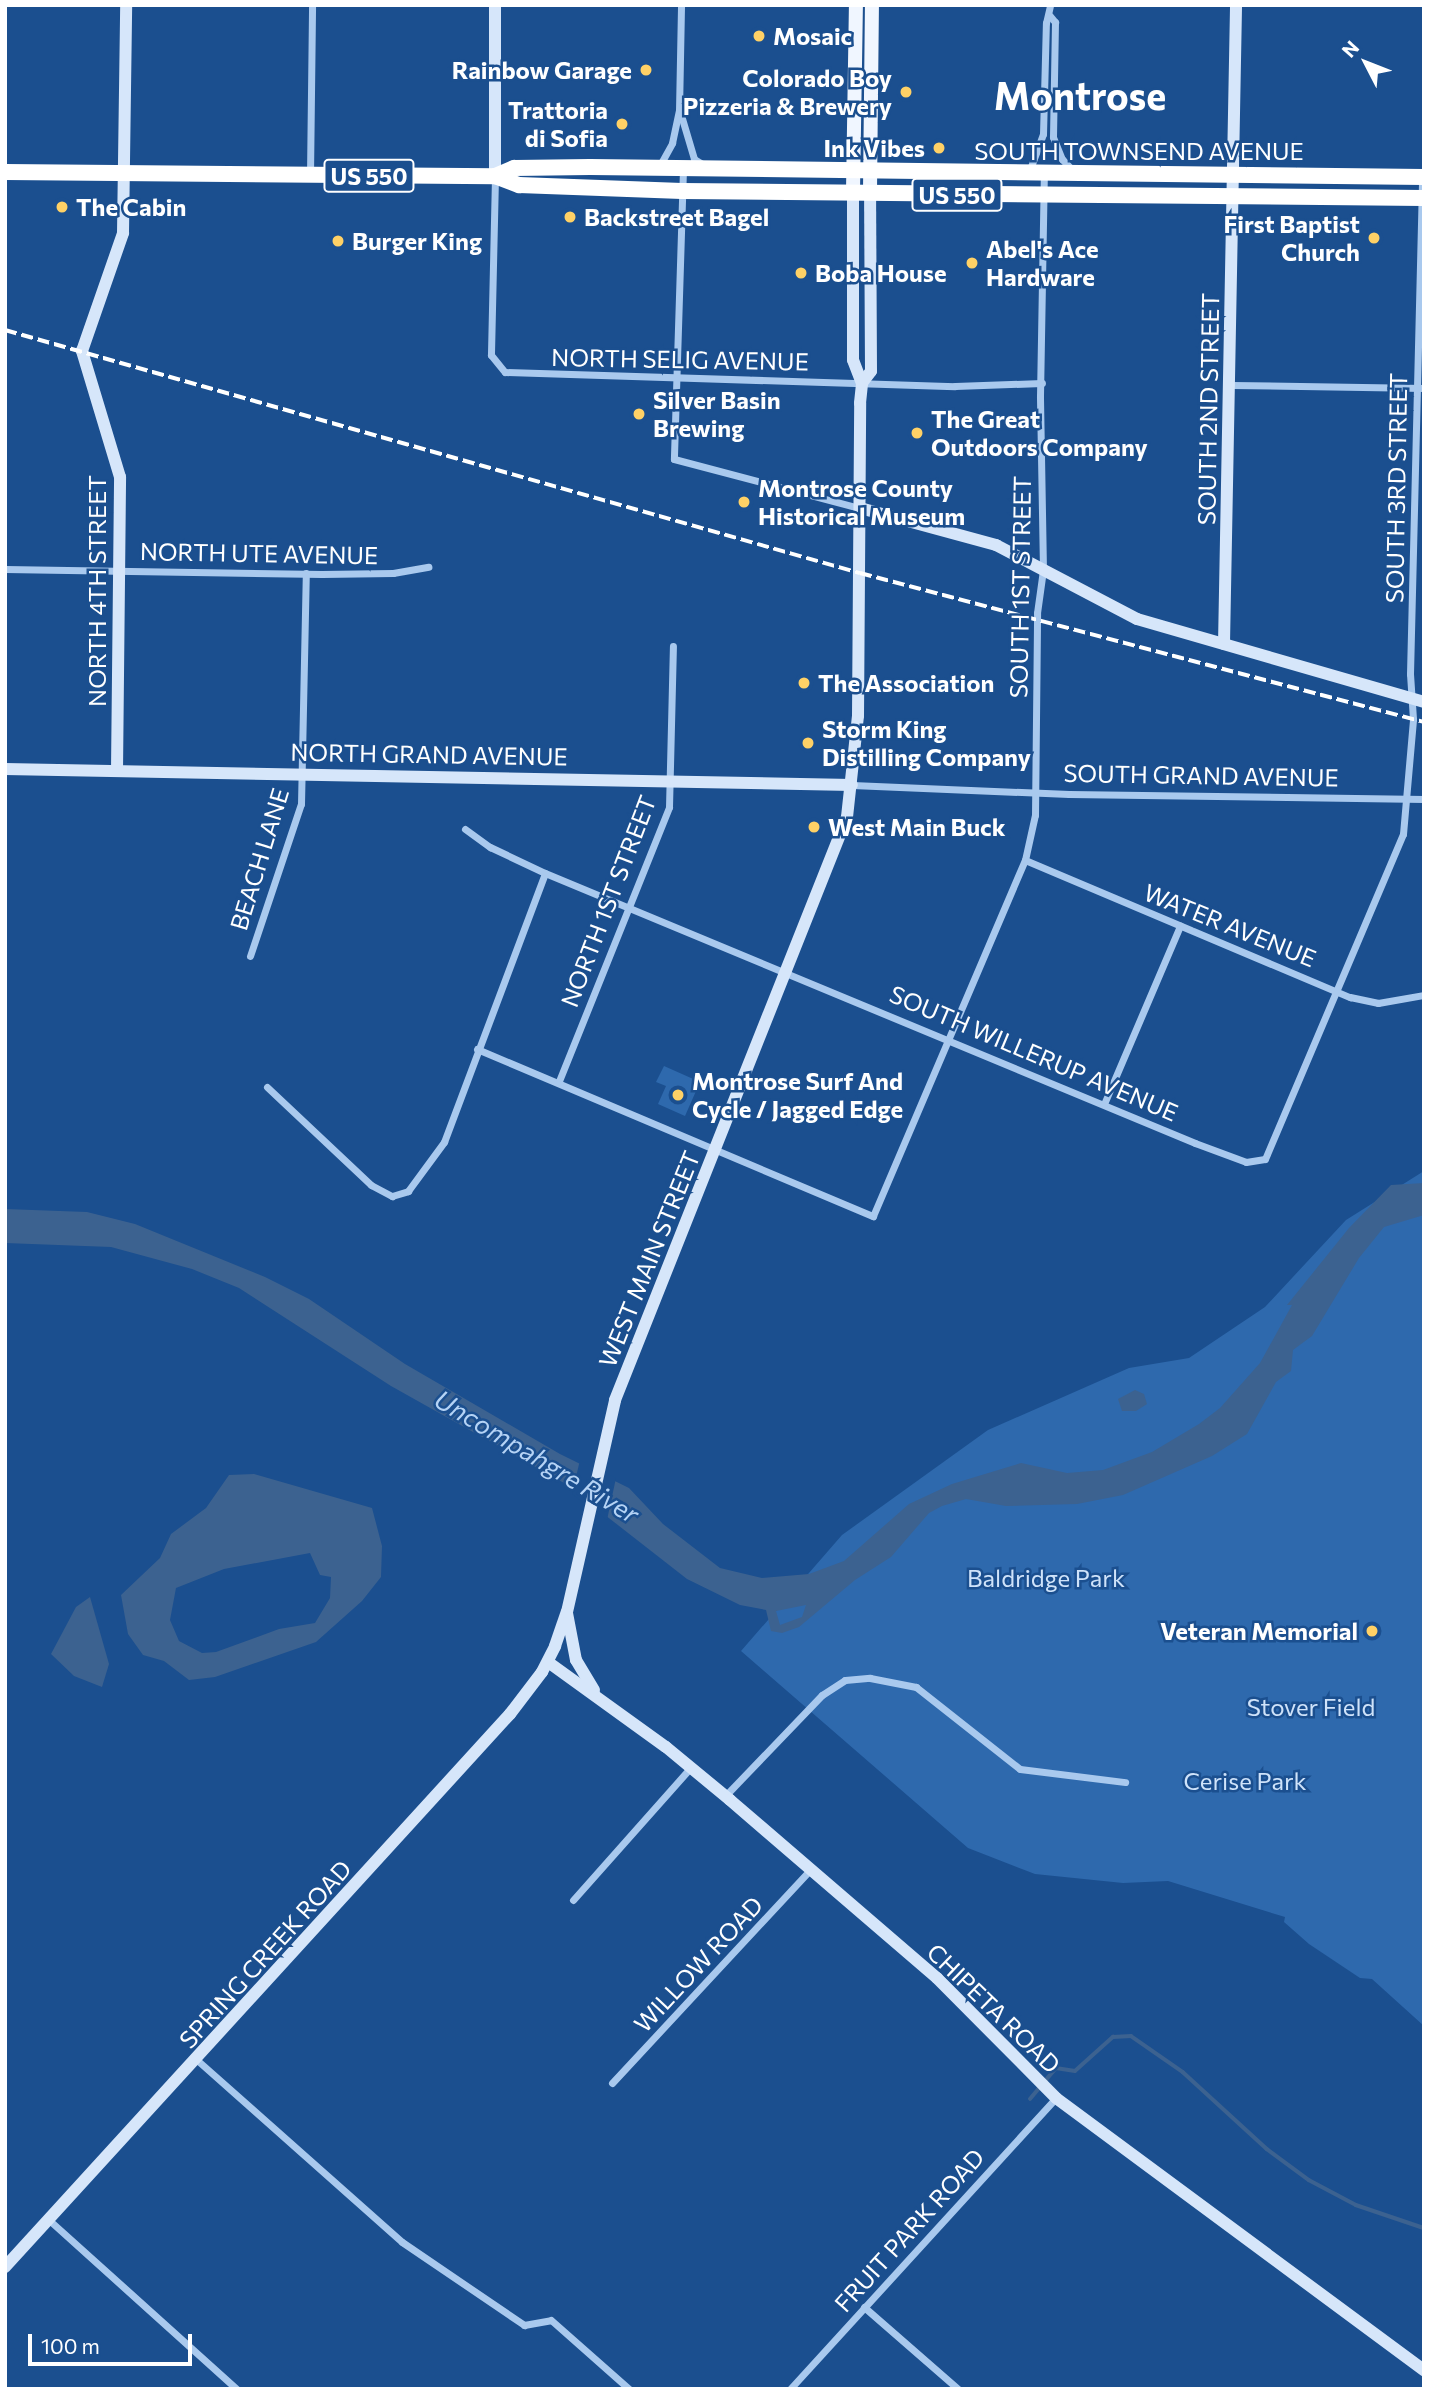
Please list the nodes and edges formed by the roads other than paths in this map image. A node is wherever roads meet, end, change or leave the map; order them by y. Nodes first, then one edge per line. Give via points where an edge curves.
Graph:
1 (126, 5) edge
2 (312, 5) edge
3 (495, 5) edge
4 (681, 5) edge
5 (856, 5) edge
6 (872, 5) edge
7 (1050, 5) edge
8 (1236, 5) edge
9 (1050, 16) junction
10 (680, 111) junction
11 (683, 168) junction
12 (655, 169) junction
13 (715, 169) junction
14 (862, 171) junction
15 (5, 172) edge
16 (125, 173) junction
17 (1036, 174) junction
18 (1076, 174) junction
19 (1233, 174) junction
20 (310, 176) junction
21 (495, 176) junction
22 (1423, 177) edge
23 (682, 191) junction
24 (853, 191) junction
25 (870, 191) junction
26 (1043, 194) junction
27 (1232, 196) junction
28 (1423, 198) edge
29 (676, 377) junction
30 (862, 383) junction
31 (1042, 383) junction
32 (1232, 384) junction
33 (1420, 388) edge
34 (859, 508) junction
35 (428, 567) dead end
36 (5, 569) edge
37 (1044, 569) junction
38 (119, 570) junction
39 (306, 573) junction
40 (1415, 589) junction
41 (1424, 589) edge
42 (1224, 644) junction
43 (673, 646) dead end
44 (1418, 700) edge
45 (5, 769) edge
46 (117, 771) junction
47 (302, 773) junction
48 (670, 781) junction
49 (852, 785) junction
50 (1037, 790) junction
51 (1409, 799) junction
52 (1424, 799) edge
53 (465, 829) dead end
54 (1025, 860) junction
55 (545, 873) junction
56 (630, 908) junction
57 (1180, 926) junction
58 (250, 956) dead end
59 (788, 971) junction
60 (1338, 991) junction
61 (1424, 995) edge
62 (945, 1038) junction
63 (477, 1049) junction
64 (559, 1081) junction
65 (267, 1087) dead end
66 (1104, 1104) junction
67 (714, 1152) junction
68 (1265, 1158) joint
69 (567, 1612) junction
70 (548, 1662) junction
71 (613, 1711) junction
72 (691, 1767) junction
73 (1125, 1782) dead end
74 (725, 1796) junction
75 (810, 1870) junction
76 (573, 1900) dead end
77 (197, 2060) junction
78 (612, 2083) dead end
79 (1056, 2098) junction
80 (49, 2220) junction
81 (5, 2267) edge
82 (864, 2308) junction
83 (1424, 2370) edge
84 (237, 2389) edge
85 (629, 2389) edge
86 (790, 2389) edge
87 (958, 2389) edge

1 - 16 street, NORTH 4TH STREET
2 - 20 street
3 - 21 street
4 - 10 street
5 - 14 main road
6 - 14 main road
7 - 9 street, SOUTH 1ST STREET
8 - 19 street, SOUTH 2ND STREET
9 - 17 street, SOUTH 1ST STREET
9 - 18 street, SOUTH 1ST STREET via 1055,22 1054,143
10 - 12 street via 672,143
10 - 13 street via 695,159
11 - 12 highway, US 550
11 - 13 highway, US 550
11 - 23 street
12 - 21 highway, US 550 via 514,168
13 - 14 highway, US 550
14 - 17 highway, SOUTH TOWNSEND AVENUE / US 550
14 - 24 main road
14 - 25 main road
15 - 16 highway, US 550
16 - 20 highway, US 550
16 - 38 street, NORTH 4TH STREET via 121,243 82,351 118,466
17 - 18 highway, SOUTH TOWNSEND AVENUE / US 550
17 - 26 street, SOUTH 1ST STREET
18 - 19 highway, SOUTH TOWNSEND AVENUE / US 550
19 - 22 highway, SOUTH TOWNSEND AVENUE / US 550
19 - 27 street, SOUTH 2ND STREET
20 - 21 highway, US 550
21 - 23 highway, US 550 via 519,186
21 - 29 street, NORTH SELIG AVENUE via 491,355 500,368 516,375
22 - 28 street, SOUTH 3RD STREET
23 - 24 highway, US 550
23 - 29 street
24 - 25 highway, US 550
24 - 30 street, WEST MAIN STREET via 853,360
25 - 26 highway, SOUTH TOWNSEND AVENUE / US 550
25 - 30 street, WEST MAIN STREET via 872,360
26 - 27 highway, SOUTH TOWNSEND AVENUE / US 550
26 - 31 street, SOUTH 1ST STREET
27 - 28 highway, SOUTH TOWNSEND AVENUE / US 550
27 - 32 street, SOUTH 2ND STREET
28 - 33 street, SOUTH 3RD STREET
29 - 30 street, NORTH SELIG AVENUE
29 - 34 street via 674,459
30 - 31 street, NORTH SELIG AVENUE
30 - 34 street, WEST MAIN STREET
31 - 37 street, SOUTH 1ST STREET
32 - 33 street
32 - 42 street, SOUTH 2ND STREET
33 - 40 street, SOUTH 3RD STREET
34 - 37 street via 996,545
34 - 49 street, WEST MAIN STREET via 858,716
35 - 39 street, NORTH UTE AVENUE via 393,573
36 - 38 street, NORTH UTE AVENUE
37 - 42 street via 1137,619
37 - 50 street, SOUTH 1ST STREET via 1037,613
38 - 39 street, NORTH UTE AVENUE
38 - 46 street, NORTH 4TH STREET
39 - 47 street, BEACH LANE
40 - 41 street
40 - 44 street, SOUTH 3RD STREET
42 - 44 street
43 - 48 street, NORTH 1ST STREET
44 - 51 street, SOUTH 3RD STREET
45 - 46 street, NORTH GRAND AVENUE
46 - 47 street, NORTH GRAND AVENUE
47 - 48 street, NORTH GRAND AVENUE
47 - 58 street, BEACH LANE via 301,804
48 - 49 street, NORTH GRAND AVENUE
48 - 56 street, NORTH 1ST STREET via 669,807
49 - 50 street, SOUTH GRAND AVENUE
49 - 59 street, WEST MAIN STREET via 841,842
50 - 51 street, SOUTH GRAND AVENUE
50 - 54 street, SOUTH 1ST STREET
51 - 52 street, SOUTH GRAND AVENUE
51 - 60 street, SOUTH 3RD STREET via 1403,834
53 - 55 street, SOUTH WILLERUP AVENUE via 490,847
54 - 57 street, WATER AVENUE
54 - 62 street, SOUTH 1ST STREET
55 - 56 street, SOUTH WILLERUP AVENUE
55 - 63 street
56 - 59 street, SOUTH WILLERUP AVENUE
56 - 64 street, NORTH 1ST STREET
57 - 60 street, WATER AVENUE
57 - 66 street
59 - 62 street, SOUTH WILLERUP AVENUE
59 - 67 street, WEST MAIN STREET
60 - 61 street, WATER AVENUE via 1378,1003
60 - 68 street, SOUTH 3RD STREET
62 - 66 street, SOUTH WILLERUP AVENUE
62 - 67 street, SOUTH 1ST STREET via 873,1216
63 - 64 street
63 - 65 street via 444,1142 418,1183 400,1196 382,1193 371,1185
64 - 67 street
66 - 68 street, SOUTH WILLERUP AVENUE via 1237,1160 1256,1163
67 - 69 street, WEST MAIN STREET via 615,1400
69 - 70 street, WEST MAIN STREET
69 - 71 street via 580,1670
70 - 71 street, CHIPETA ROAD
70 - 77 street, SPRING CREEK ROAD via 509,1714
71 - 72 street, CHIPETA ROAD
72 - 74 street, CHIPETA ROAD
72 - 76 street
73 - 74 street via 1020,1769 916,1687 870,1678 845,1680 822,1695
74 - 75 street, CHIPETA ROAD
75 - 78 street, WILLOW ROAD
75 - 79 street, CHIPETA ROAD via 937,1978
77 - 80 street, SPRING CREEK ROAD
77 - 85 street via 402,2242 524,2325 551,2319
79 - 82 street, FRUIT PARK ROAD
79 - 83 street, CHIPETA ROAD
80 - 81 street, SPRING CREEK ROAD
80 - 84 street
82 - 86 street, FRUIT PARK ROAD
82 - 87 street

